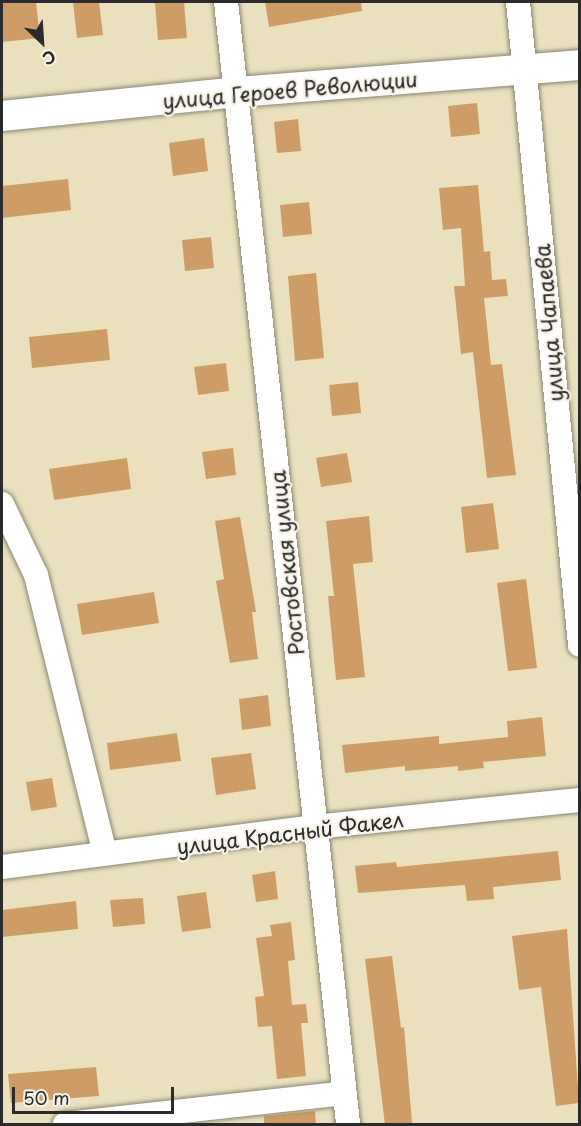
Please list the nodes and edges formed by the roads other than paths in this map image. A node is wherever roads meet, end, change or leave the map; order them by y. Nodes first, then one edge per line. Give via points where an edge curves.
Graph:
1 (226, 2) edge
2 (518, 2) edge
3 (579, 65) edge
4 (526, 69) junction
5 (237, 92) junction
6 (2, 116) edge
7 (2, 504) edge
8 (579, 645) edge
9 (579, 800) edge
10 (314, 827) junction
11 (105, 854) junction
12 (2, 867) edge
13 (344, 1094) junction
14 (65, 1125) edge
15 (348, 1125) edge

1 - 5 street, Ростовская улица
2 - 4 street, улица Чапаева
3 - 4 street, улица Героев Революции
4 - 5 street, улица Героев Революции
4 - 8 street, улица Чапаева
5 - 6 street, улица Героев Революции
5 - 10 street, Ростовская улица
7 - 11 street via 36,575
9 - 10 street, улица Красный Факел
10 - 11 street, улица Красный Факел
10 - 13 street, Ростовская улица
11 - 12 street, улица Красный Факел
13 - 14 street
13 - 15 street, Ростовская улица

